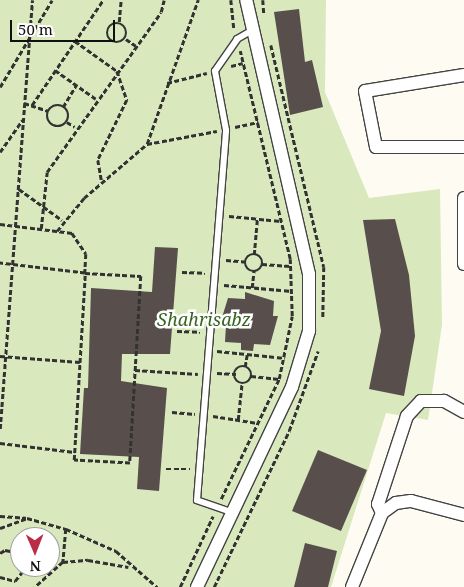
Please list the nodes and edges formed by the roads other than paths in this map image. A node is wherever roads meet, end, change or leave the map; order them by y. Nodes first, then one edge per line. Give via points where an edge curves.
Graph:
1 (246, 0) edge
2 (251, 31) junction
3 (464, 76) edge
4 (464, 146) edge
5 (464, 198) edge
6 (464, 264) edge
7 (464, 412) edge
8 (231, 512) junction
9 (382, 513) junction
10 (464, 515) edge
11 (196, 587) edge
12 (352, 587) edge

1 - 2 street
2 - 8 street via 309,274 311,303 301,365
2 - 8 lane via 237,39 215,71 226,130 197,500
3 - 4 street via 365,92 376,147
5 - 6 street
7 - 9 street via 444,401 421,400 407,416 378,504
8 - 11 street
9 - 10 street via 396,504 411,501
9 - 12 street

